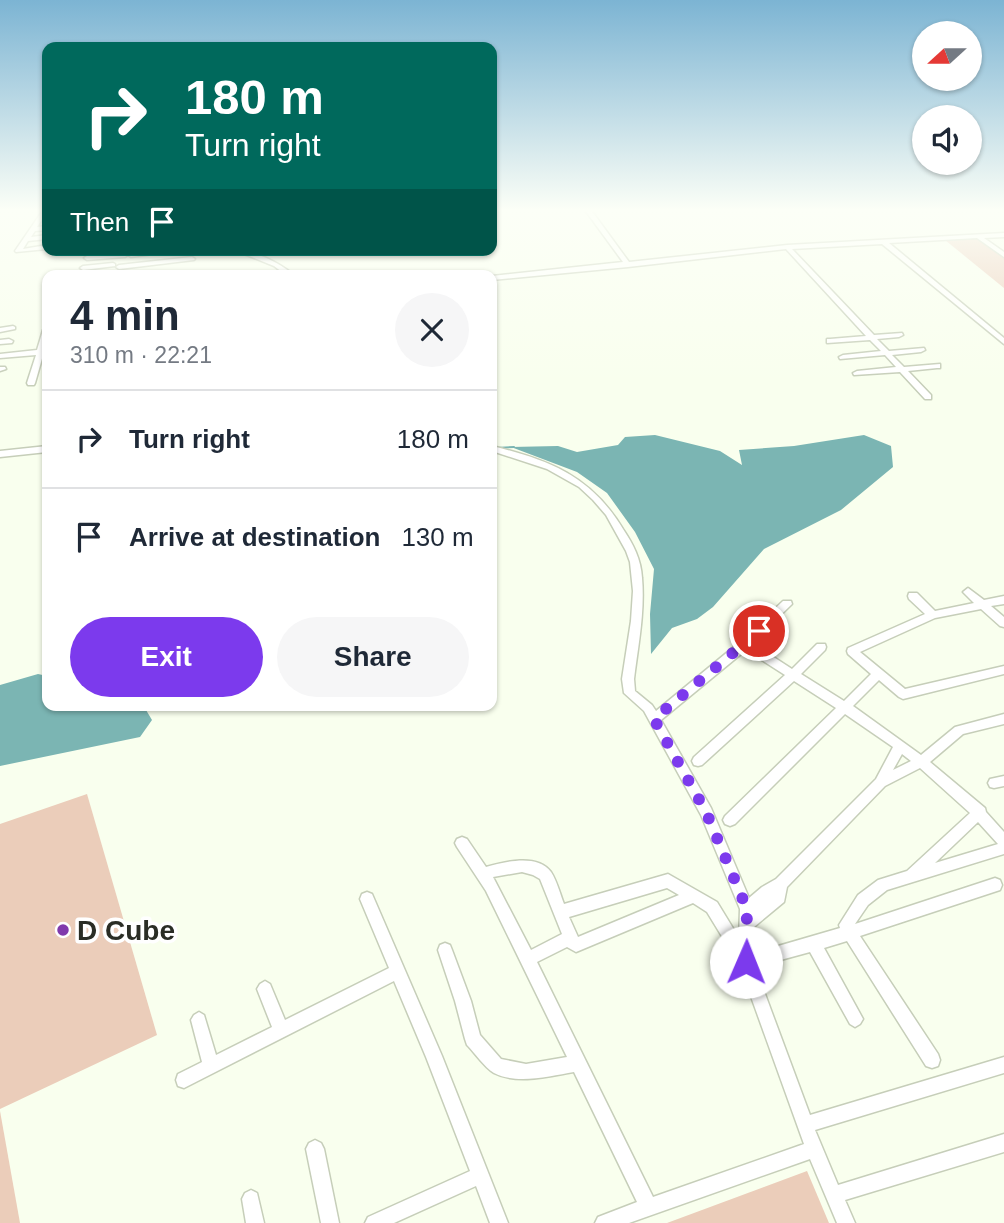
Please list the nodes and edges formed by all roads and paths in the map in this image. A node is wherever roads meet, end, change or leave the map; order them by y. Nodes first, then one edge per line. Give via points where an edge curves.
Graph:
1 (109, 267) edge
2 (606, 267) edge
3 (806, 267) edge
4 (914, 267) edge
5 (89, 270) edge
6 (497, 278) edge
7 (13, 328) dead end
8 (0, 330) edge
9 (899, 335) dead end
10 (872, 337) junction
11 (830, 341) dead end
12 (1004, 342) edge
13 (42, 348) edge
14 (921, 350) dead end
15 (41, 352) junction
16 (887, 353) junction
17 (0, 356) edge
18 (843, 357) dead end
19 (937, 366) dead end
20 (902, 369) junction
21 (857, 373) dead end
22 (31, 383) dead end
23 (928, 397) dead end
24 (42, 450) edge
25 (497, 450) edge
26 (0, 454) edge
27 (968, 592) dead end
28 (914, 596) dead end
29 (1004, 600) edge
30 (787, 604) dead end
31 (982, 605) junction
32 (933, 615) junction
33 (1004, 623) edge
34 (745, 644) junction
35 (821, 647) dead end
36 (1004, 670) edge
37 (878, 674) junction
38 (793, 675) junction
39 (843, 708) junction
40 (654, 719) junction
41 (1004, 719) edge
42 (900, 747) junction
43 (698, 761) dead end
44 (920, 762) junction
45 (881, 782) junction
46 (980, 812) junction
47 (730, 820) dead end
48 (1004, 841) edge
49 (462, 843) dead end
50 (1004, 848) edge
51 (483, 874) junction
52 (911, 876) junction
53 (995, 885) dead end
54 (694, 896) junction
55 (367, 899) dead end
56 (561, 912) junction
57 (746, 917) junction
58 (848, 929) junction
59 (572, 941) junction
60 (814, 944) junction
61 (444, 950) dead end
62 (528, 959) junction
63 (746, 962) junction
64 (398, 971) junction
65 (265, 989) dead end
66 (855, 1019) dead end
67 (199, 1020) dead end
68 (281, 1030) junction
69 (932, 1060) dead end
70 (579, 1063) junction
71 (1004, 1065) edge
72 (211, 1067) junction
73 (184, 1080) dead end
74 (807, 1124) junction
75 (1004, 1143) edge
76 (315, 1149) dead end
77 (814, 1149) junction
78 (480, 1175) junction
79 (834, 1195) junction
80 (251, 1199) dead end
81 (649, 1208) junction
82 (254, 1223) edge
83 (330, 1223) edge
84 (374, 1223) edge
85 (499, 1223) edge
86 (604, 1223) edge
87 (846, 1223) edge

1 - 5 street
2 - 6 street
3 - 10 street
4 - 12 street
7 - 8 street
9 - 10 street
10 - 11 street
10 - 16 street
13 - 15 street
14 - 16 street
15 - 17 street
15 - 22 street
16 - 18 street
16 - 20 street
19 - 20 street
20 - 21 street
20 - 23 street
24 - 26 street
25 - 40 street via 570,476 591,491 614,520 635,561 630,693
27 - 31 street
28 - 32 street
29 - 31 street
30 - 34 street
31 - 32 street
31 - 33 street
32 - 37 street via 852,651
34 - 38 street
34 - 40 street
35 - 38 street
36 - 37 street via 903,694
37 - 39 street
38 - 39 street
38 - 43 street
39 - 42 street
39 - 47 street
40 - 57 street via 706,812
41 - 44 street via 958,730
42 - 44 street
42 - 45 street
44 - 45 street
44 - 46 street
45 - 57 street via 780,884 779,897
46 - 48 street
46 - 52 street
49 - 51 street
50 - 52 street
51 - 56 street via 519,864 541,871
51 - 62 street
52 - 58 street via 874,890
53 - 58 street
54 - 56 street via 668,881
54 - 59 street via 576,945
54 - 63 street via 712,907
55 - 64 street
56 - 59 street
57 - 63 street
58 - 60 street
58 - 69 street
59 - 62 street
60 - 63 street
60 - 66 street
61 - 70 street via 472,1039 497,1066 526,1072
62 - 70 street
63 - 74 street
64 - 68 street
64 - 78 street
65 - 68 street
67 - 72 street
68 - 72 street
70 - 81 street
71 - 74 street
72 - 73 street
74 - 77 street
75 - 79 street
76 - 83 street
77 - 79 street
77 - 81 street
78 - 84 street
78 - 85 street
79 - 87 street
80 - 82 street
81 - 86 street

